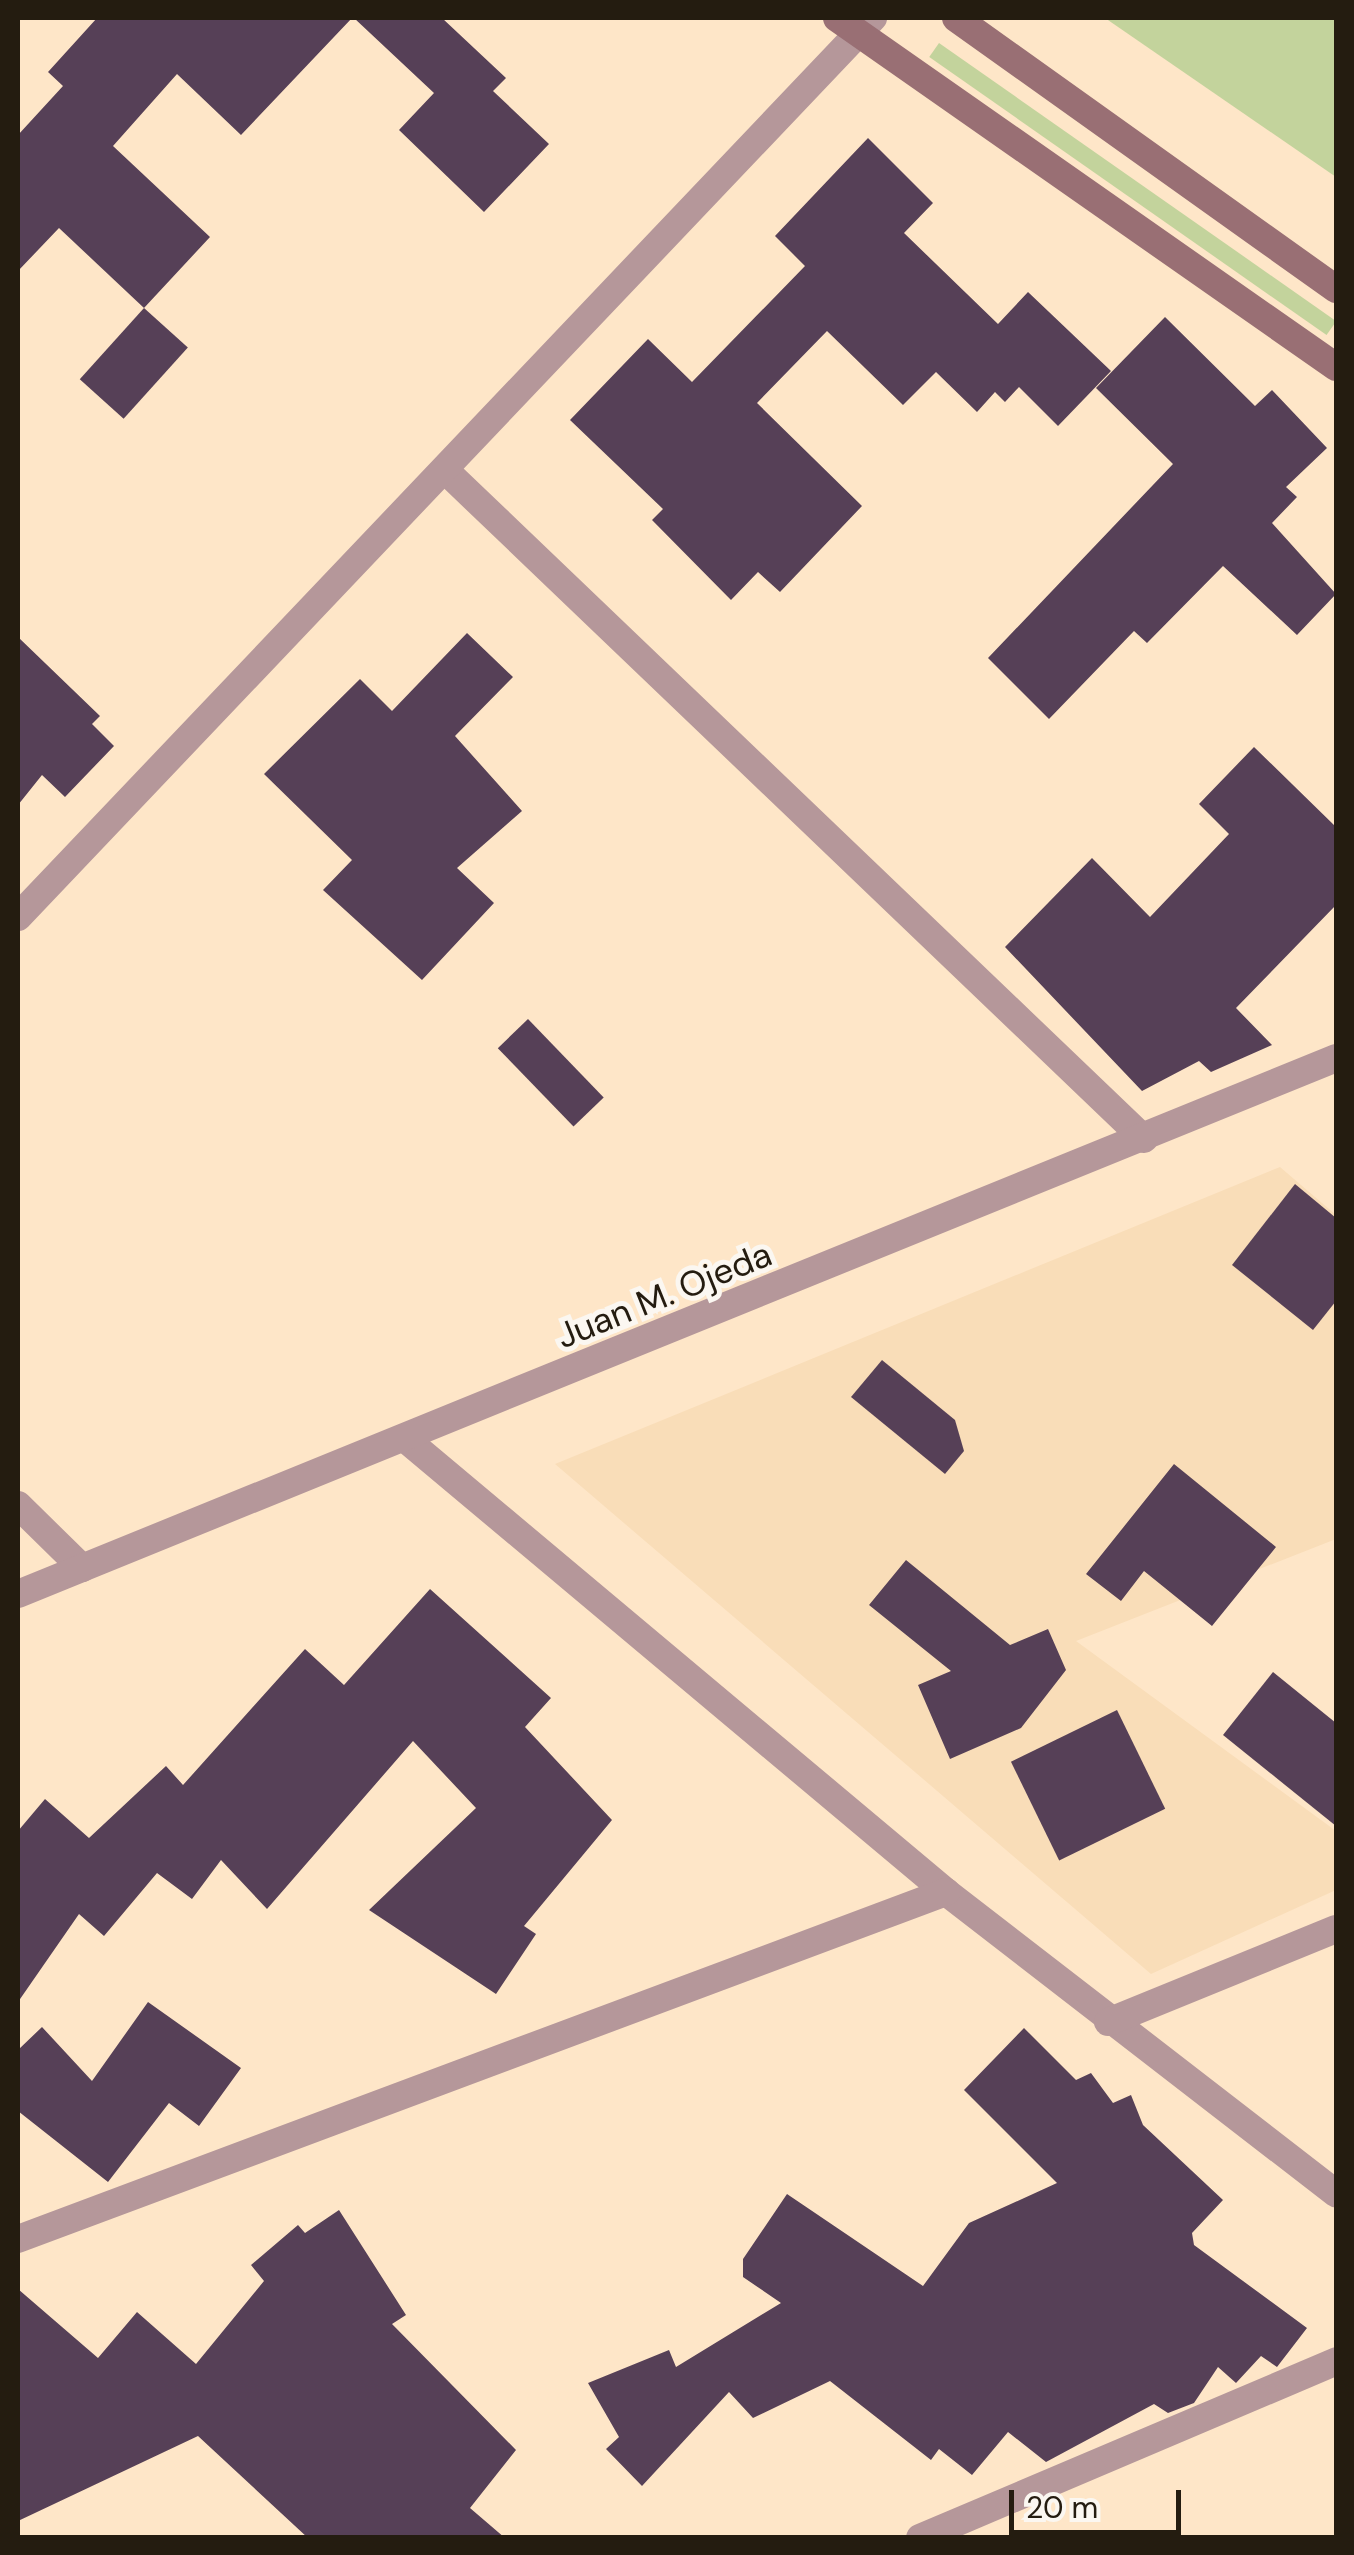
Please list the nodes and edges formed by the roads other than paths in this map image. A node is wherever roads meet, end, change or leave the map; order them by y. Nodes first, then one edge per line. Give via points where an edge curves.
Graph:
1 (837, 18) edge
2 (956, 18) edge
3 (867, 26) edge
4 (1336, 289) edge
5 (1336, 367) edge
6 (446, 471) junction
7 (18, 918) edge
8 (1336, 1058) edge
9 (1144, 1139) junction
10 (408, 1441) junction
11 (18, 1505) edge
12 (82, 1568) junction
13 (18, 1594) edge
14 (946, 1892) junction
15 (1336, 1929) edge
16 (1108, 2022) junction
17 (1336, 2193) edge
18 (18, 2239) edge
19 (1336, 2361) edge
20 (920, 2538) edge

1 - 3 main road
2 - 4 main road
3 - 5 main road
3 - 6 street
6 - 7 street
6 - 9 street
8 - 9 street, Juan M. Ojeda
9 - 10 street, Juan M. Ojeda
10 - 12 street, Juan M. Ojeda
10 - 14 street
11 - 12 street
12 - 13 street, Juan M. Ojeda
14 - 16 street
14 - 18 street
15 - 16 street
16 - 17 street
19 - 20 street

